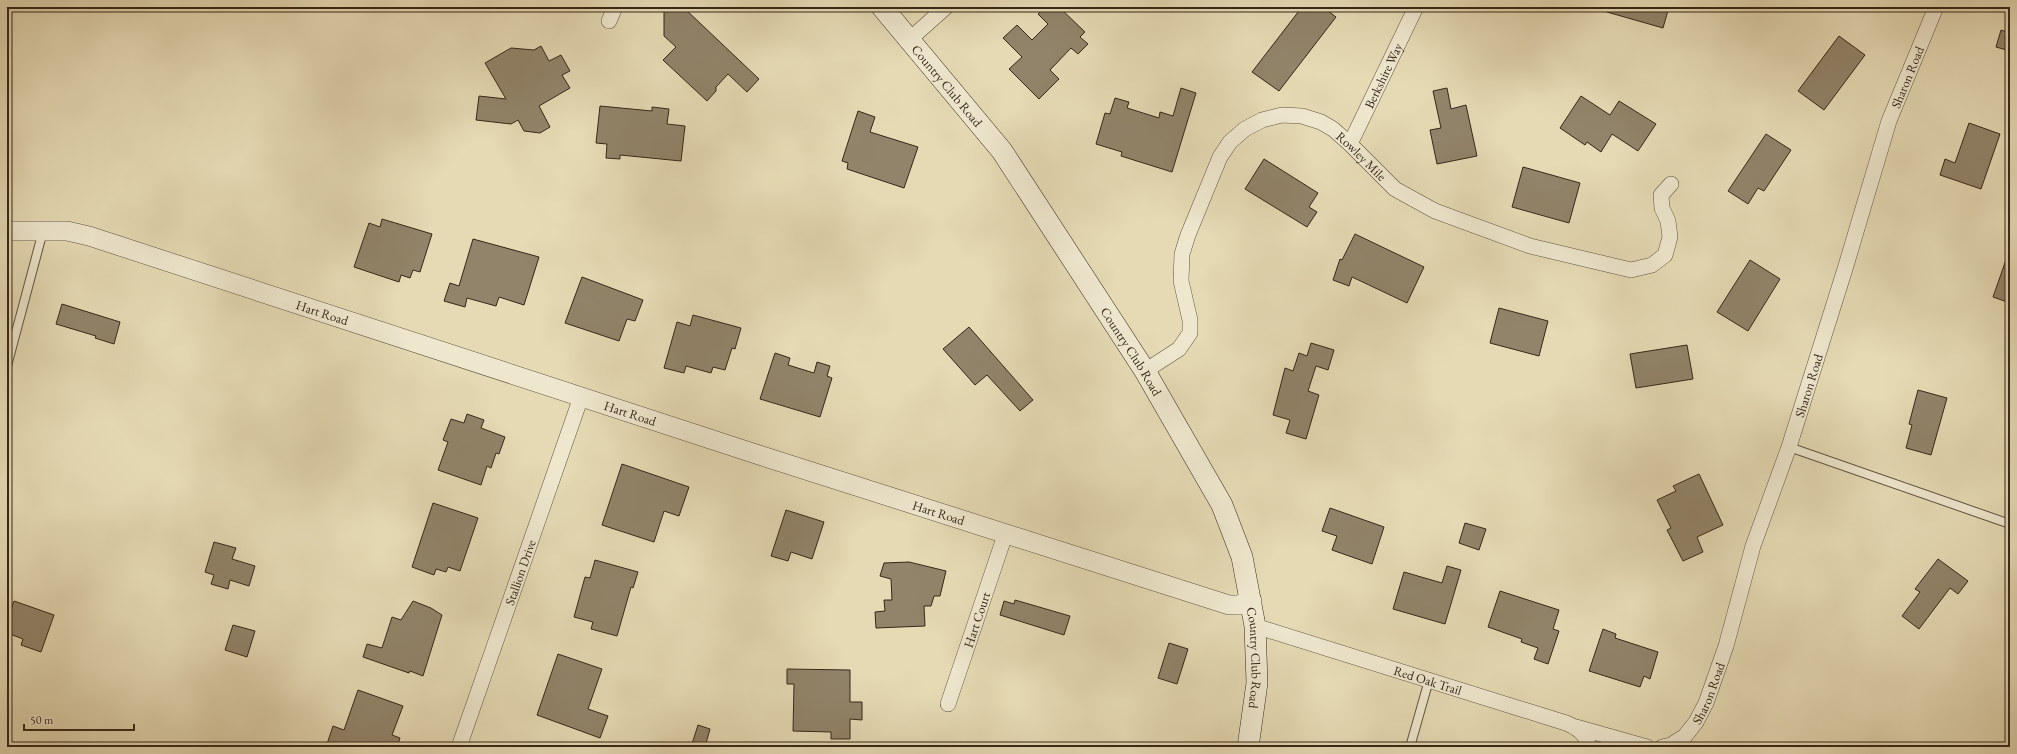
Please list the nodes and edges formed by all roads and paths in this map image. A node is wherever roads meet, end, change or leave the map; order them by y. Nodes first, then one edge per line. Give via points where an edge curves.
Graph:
1 (615, 7) edge
2 (882, 7) edge
3 (946, 7) edge
4 (1416, 7) edge
5 (1936, 7) edge
6 (609, 21) dead end
7 (910, 39) junction
8 (1350, 144) junction
9 (1671, 184) dead end
10 (43, 230) junction
11 (7, 231) edge
12 (7, 366) edge
13 (1145, 371) junction
14 (582, 397) junction
15 (1789, 447) junction
16 (2010, 524) edge
17 (1005, 535) junction
18 (1252, 601) junction
19 (1256, 626) junction
20 (1429, 680) junction
21 (948, 704) dead end
22 (1566, 723) junction
23 (459, 747) edge
24 (1248, 747) edge
25 (1410, 747) edge
26 (1589, 747) edge
27 (1647, 747) edge
28 (1662, 747) edge

1 - 6 street
2 - 7 main road, Country Club Road
3 - 7 street
4 - 8 street, Berkshire Way
5 - 15 street, Sharon Road via 1889,122
7 - 13 main road, Country Club Road via 1002,151
8 - 9 street, Rowley Mile via 1395,189 1435,211 1530,246 1631,270 1652,265 1665,255 1670,237 1661,195
8 - 13 street, Rowley Mile via 1321,122 1302,116 1282,115 1262,120 1245,129 1230,142 1220,158 1182,254 1181,281 1190,320 1190,333 1179,349
10 - 11 street, Hart Road
10 - 12 lane
10 - 14 street, Hart Road via 89,236
13 - 18 main road, Country Club Road via 1222,505 1242,557
14 - 17 street, Hart Road
14 - 23 street, Stallion Drive
15 - 16 lane
15 - 28 street, Sharon Road via 1753,546 1726,646 1706,703 1685,736 1671,745
17 - 18 street, Hart Road via 1229,605
17 - 21 street, Hart Court
18 - 19 main road, Country Club Road
19 - 20 street, Red Oak Trail
19 - 24 main road, Country Club Road via 1257,683
20 - 22 street, Red Oak Trail
20 - 25 lane
22 - 26 street, Red Oak Trail via 1583,734
22 - 27 street

